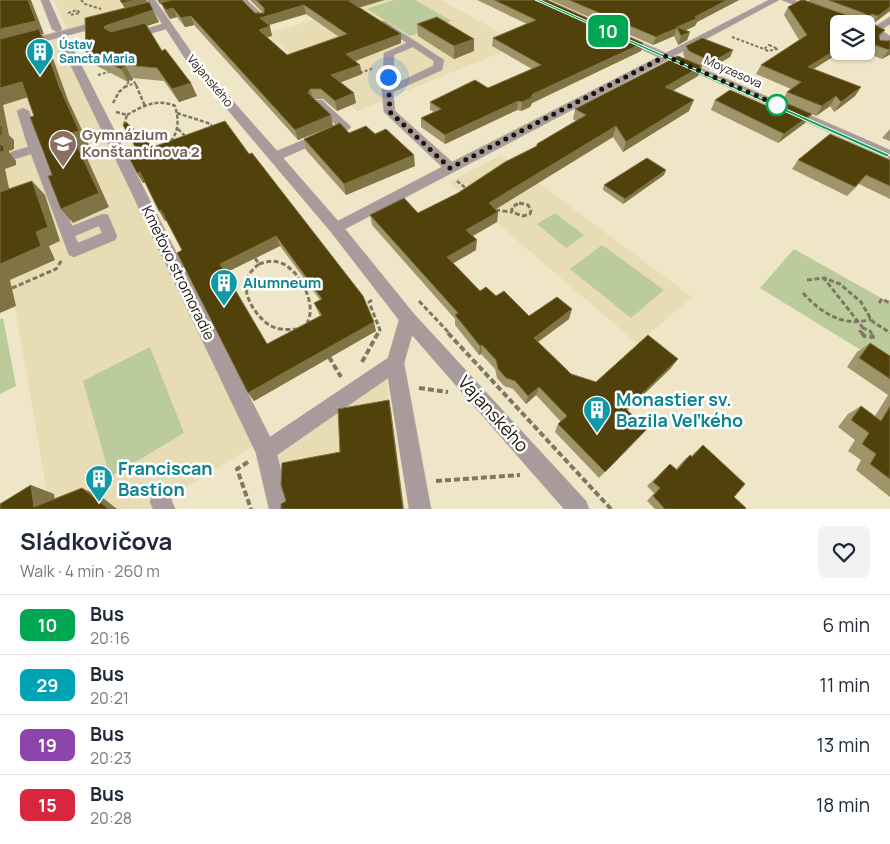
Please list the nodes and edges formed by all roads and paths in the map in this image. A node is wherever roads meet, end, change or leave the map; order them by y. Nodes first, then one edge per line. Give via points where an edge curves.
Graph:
1 (45, 0) edge
2 (242, 0) edge
3 (775, 0) edge
4 (786, 0) edge
5 (155, 7) edge
6 (68, 13) dead end
7 (825, 13) edge
8 (70, 15) dead end
9 (373, 17) edge
10 (262, 19) edge
11 (116, 20) edge
12 (890, 20) edge
13 (168, 25) junction
14 (875, 27) edge
15 (875, 29) edge
16 (875, 29) edge
17 (611, 32) edge
18 (890, 33) edge
19 (727, 34) dead end
20 (117, 40) edge
21 (414, 44) junction
22 (878, 46) edge
23 (764, 49) dead end
24 (0, 50) edge
25 (666, 56) junction
26 (387, 91) junction
27 (318, 102) edge
28 (145, 106) junction
29 (23, 111) dead end
30 (177, 113) junction
31 (127, 115) junction
32 (124, 129) edge
33 (178, 129) junction
34 (210, 133) edge
35 (194, 139) edge
36 (166, 144) edge
37 (34, 149) junction
38 (15, 155) dead end
39 (890, 155) edge
40 (275, 157) junction
41 (452, 174) junction
42 (469, 191) edge
43 (490, 208) edge
44 (512, 212) junction
45 (336, 228) junction
46 (68, 232) junction
47 (74, 251) junction
48 (255, 258) edge
49 (259, 264) junction
50 (823, 277) junction
51 (807, 280) dead end
52 (12, 288) dead end
53 (387, 292) junction
54 (803, 293) dead end
55 (879, 303) dead end
56 (890, 303) edge
57 (408, 319) junction
58 (870, 320) junction
59 (859, 322) junction
60 (863, 328) dead end
61 (890, 333) edge
62 (329, 356) edge
63 (395, 363) junction
64 (361, 364) dead end
65 (344, 380) dead end
66 (399, 386) junction
67 (454, 399) dead end
68 (266, 451) junction
69 (514, 467) dead end
70 (520, 475) junction
71 (458, 481) dead end
72 (526, 482) dead end
73 (251, 509) edge
74 (280, 509) edge
75 (420, 509) edge
76 (578, 509) edge

1 - 68 street, Kmeťovo stromoradie
2 - 10 street
3 - 25 street
4 - 7 street
5 - 13 street, Vajanského
6 - 8 path via 77,10 80,13
9 - 21 street
11 - 24 street
12 - 14 street
13 - 20 street
13 - 40 street, Vajanského via 192,61
15 - 18 street
16 - 22 street via 888,39
17 - 25 street, Moyzesova
19 - 23 path
21 - 26 street via 388,53
21 - 26 street via 439,60 438,68
25 - 39 street, Moyzesova
25 - 41 street
26 - 41 street via 390,112
27 - 40 street via 345,127
28 - 30 path via 171,103
28 - 31 path
28 - 31 path via 135,84 126,84 117,92 113,104 115,112
29 - 37 street
30 - 33 path
30 - 34 path via 181,117 197,118 211,124
31 - 32 path
33 - 35 path via 187,138
33 - 36 path via 173,140
37 - 38 street
37 - 46 street
40 - 45 street, Vajanského
41 - 42 path
41 - 45 street
43 - 44 path
44 - 44 path via 524,216 531,210 519,203 512,207
45 - 53 street, Vajanského
46 - 47 street
46 - 47 street via 104,219 110,236
47 - 52 path via 56,269
48 - 49 path
49 - 49 path via 247,278 246,289 257,313 272,326 287,330 310,322 310,302 290,268 276,261
50 - 51 path
50 - 58 path via 852,294 864,306
50 - 59 path
53 - 57 street, Vajanského
53 - 64 path via 368,302 380,330
54 - 59 path via 826,314
55 - 56 path via 882,299
57 - 63 street
57 - 76 street, Vajanského
58 - 59 path
58 - 61 path
59 - 60 path
62 - 65 path
63 - 66 street
63 - 68 street
66 - 67 path via 448,392
66 - 75 street
68 - 73 path via 237,469
68 - 74 street, Kmeťovo stromoradie
69 - 70 path
70 - 71 path
70 - 72 path

